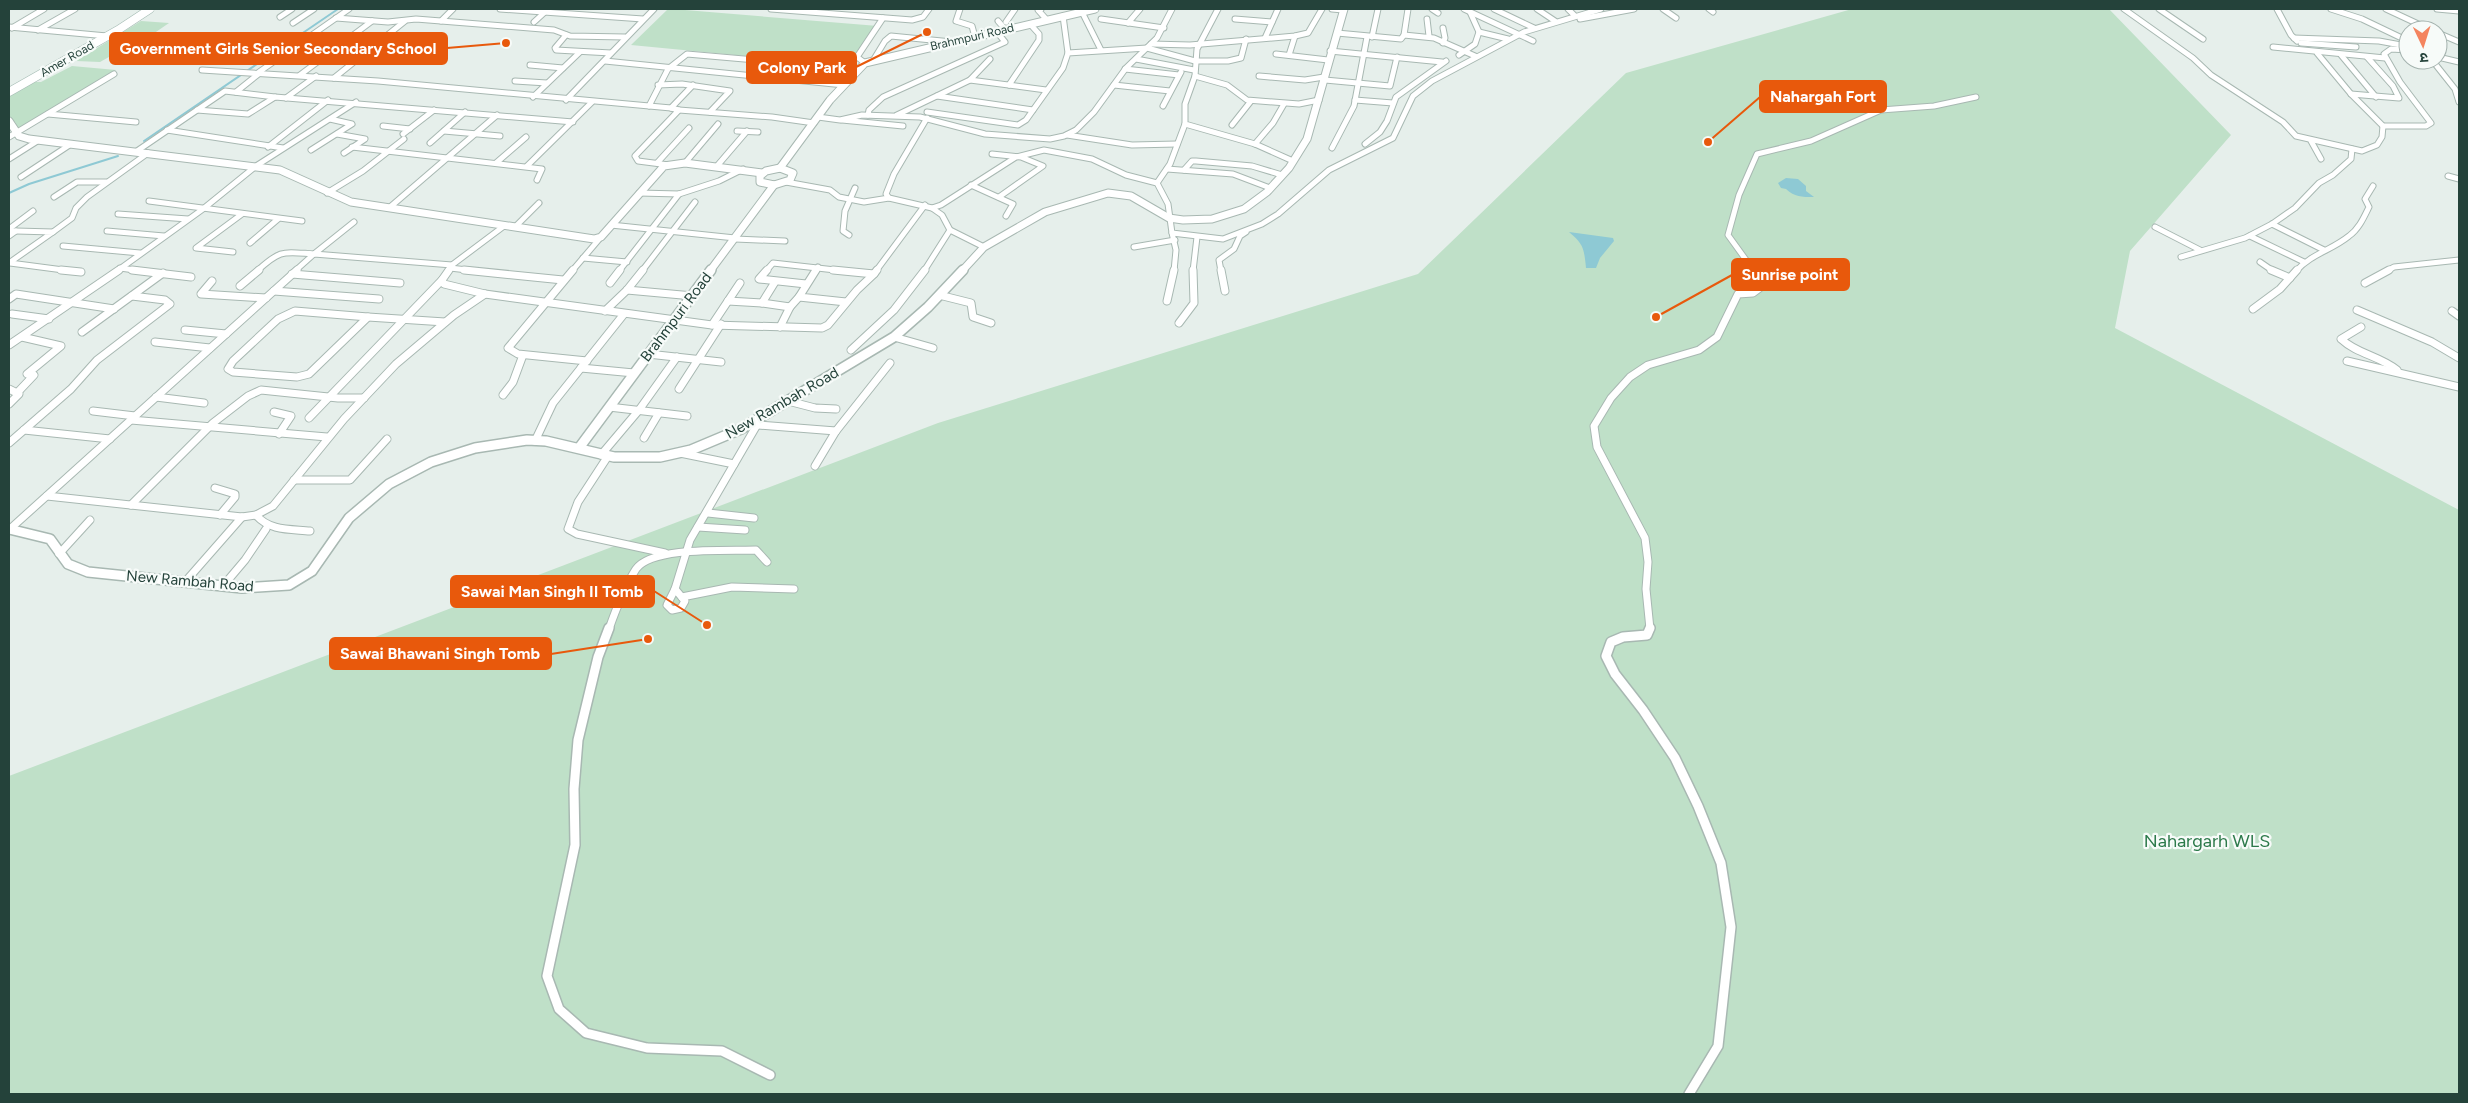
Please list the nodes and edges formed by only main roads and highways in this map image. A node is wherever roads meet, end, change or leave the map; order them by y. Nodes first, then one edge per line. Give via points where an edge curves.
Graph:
1 (150, 9) edge
2 (160, 9) edge
3 (137, 18) junction
4 (9, 92) edge

1 - 3 main road, Amer Road
2 - 3 main road
3 - 4 main road, Amer Road

